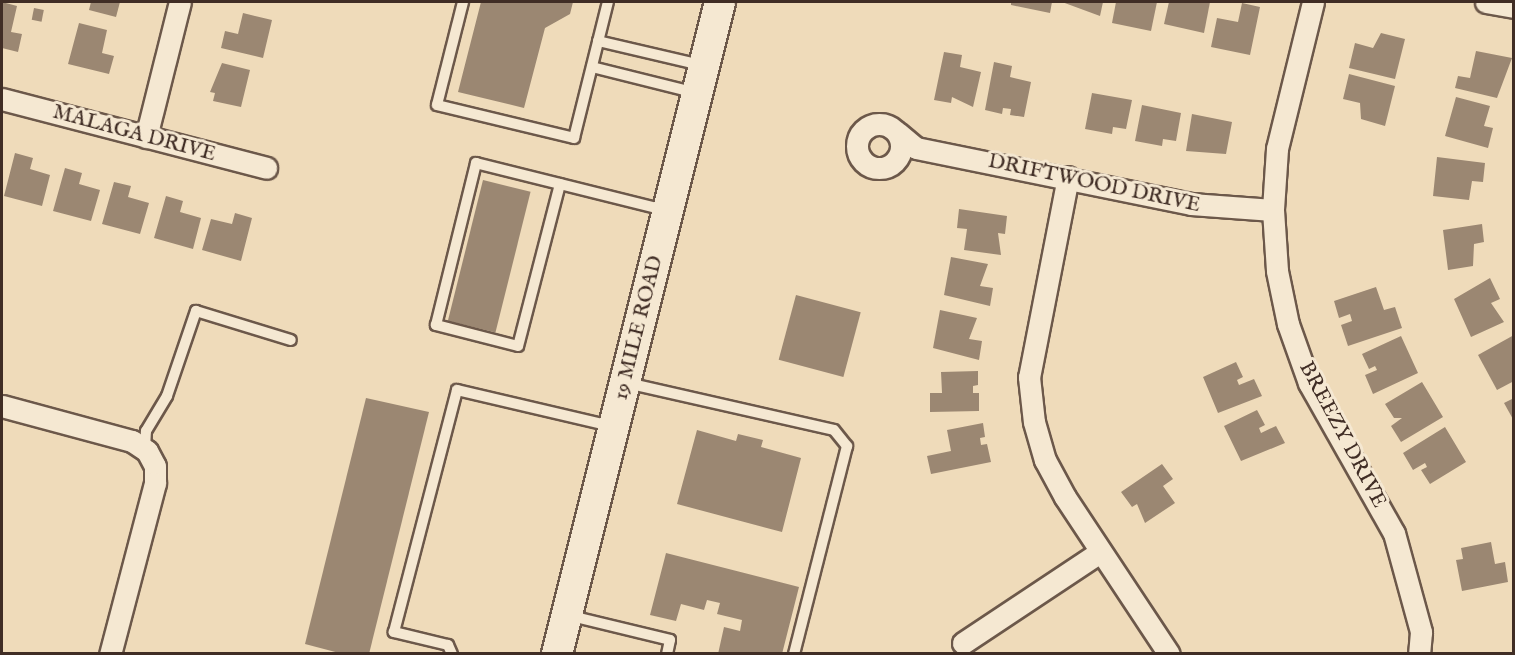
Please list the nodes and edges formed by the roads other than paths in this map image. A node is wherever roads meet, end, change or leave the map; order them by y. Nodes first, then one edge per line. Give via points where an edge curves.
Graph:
1 (180, 2) edge
2 (463, 2) edge
3 (608, 2) edge
4 (720, 2) edge
5 (1313, 2) edge
6 (1486, 2) edge
7 (1514, 7) edge
8 (598, 41) junction
9 (591, 66) junction
10 (701, 80) junction
11 (2, 99) edge
12 (897, 133) junction
13 (146, 137) junction
14 (916, 148) junction
15 (896, 161) junction
16 (266, 168) dead end
17 (1068, 177) junction
18 (560, 184) junction
19 (668, 210) junction
20 (1273, 210) junction
21 (291, 340) dead end
22 (625, 382) junction
23 (2, 406) edge
24 (615, 427) junction
25 (145, 449) junction
26 (1100, 552) junction
27 (567, 615) junction
28 (963, 643) dead end
29 (110, 654) edge
30 (452, 654) edge
31 (557, 654) edge
32 (667, 654) edge
33 (794, 654) edge
34 (1169, 654) edge
35 (1419, 654) edge

1 - 13 street
2 - 9 lane via 437,105 574,138
3 - 8 lane
4 - 10 street, 19 MILE ROAD
5 - 20 street, BREEZY DRIVE via 1280,132
6 - 7 street
8 - 9 lane
8 - 10 lane
9 - 10 lane
10 - 19 street, 19 MILE ROAD
11 - 13 street, MALAGA DRIVE
12 - 14 street, DRIFTWOOD DRIVE
12 - 15 street via 902,148
12 - 15 street, DRIFTWOOD DRIVE via 886,125 872,125 860,134 857,148 868,166 883,168
13 - 16 street, MALAGA DRIVE
14 - 15 street, DRIFTWOOD DRIVE
14 - 17 street, DRIFTWOOD DRIVE
17 - 20 street, DRIFTWOOD DRIVE via 1216,208
17 - 26 street via 1029,377 1034,422 1045,460
18 - 18 lane via 476,163 436,325 518,346
18 - 19 lane
19 - 22 street, 19 MILE ROAD
20 - 35 street, BREEZY DRIVE via 1281,291 1300,359 1394,533 1421,632
21 - 25 lane via 196,311 167,396 146,431
22 - 24 street, 19 MILE ROAD
22 - 33 lane via 834,430 847,446
23 - 25 street via 132,441
24 - 27 street, 19 MILE ROAD
24 - 30 lane via 457,390 394,632 448,645
25 - 29 street via 155,466 155,483
26 - 28 street
26 - 34 street
27 - 31 street, 19 MILE ROAD
27 - 32 lane via 670,640

